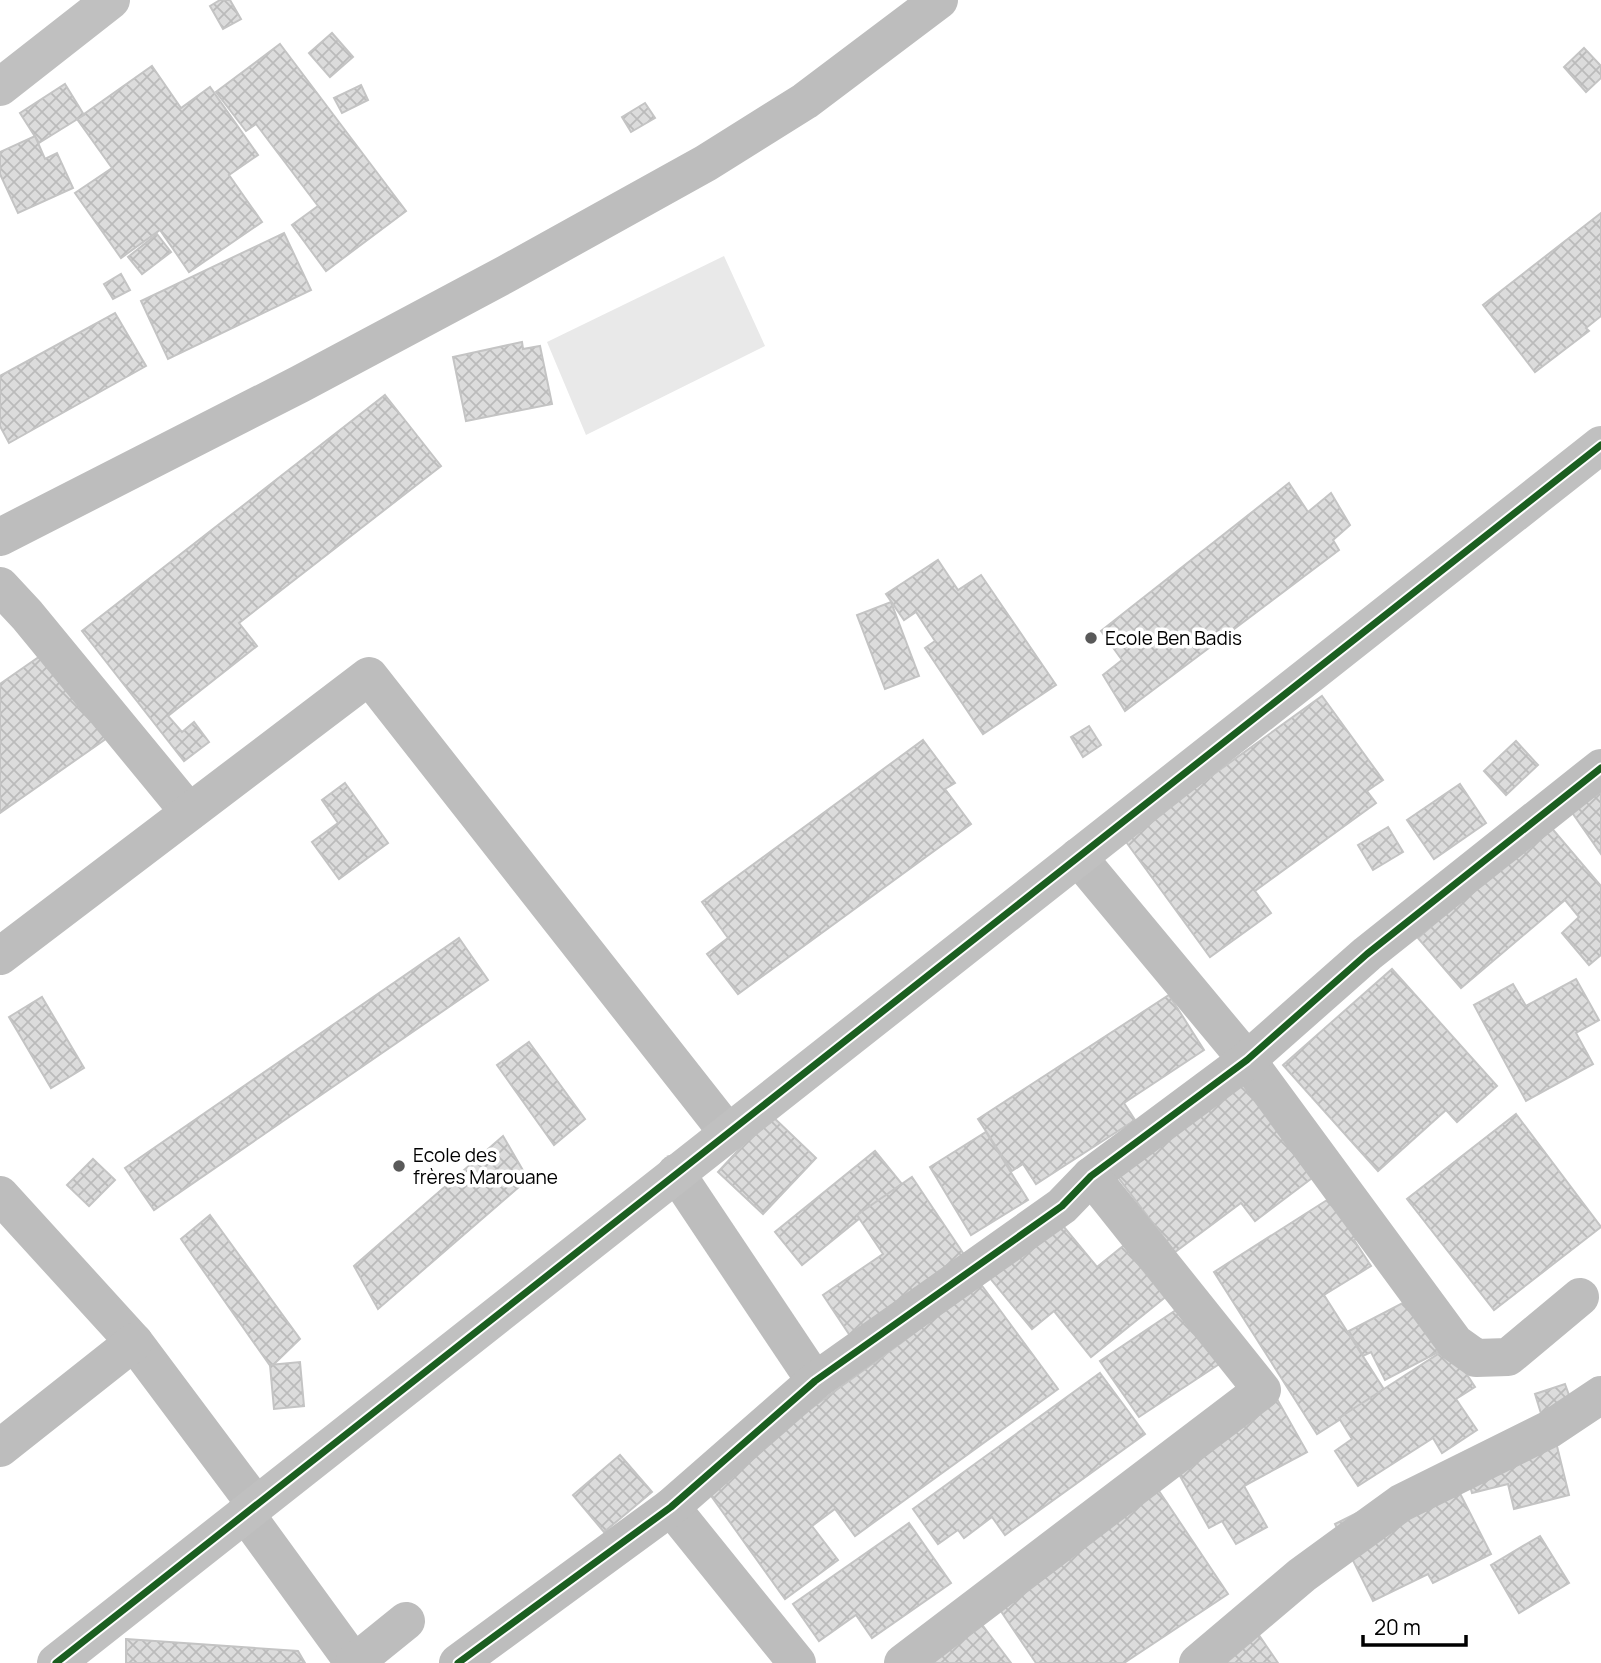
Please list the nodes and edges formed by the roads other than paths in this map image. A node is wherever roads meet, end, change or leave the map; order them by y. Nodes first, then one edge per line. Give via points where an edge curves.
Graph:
1 (111, 0) edge
2 (939, 0) edge
3 (0, 87) edge
4 (1601, 445) edge
5 (0, 537) edge
6 (0, 586) edge
7 (1601, 768) edge
8 (189, 812) junction
9 (1078, 857) junction
10 (0, 956) edge
11 (1247, 1060) junction
12 (728, 1133) junction
13 (676, 1174) junction
14 (1091, 1176) junction
15 (1, 1198) edge
16 (1580, 1297) dead end
17 (134, 1342) junction
18 (815, 1381) junction
19 (1601, 1395) edge
20 (0, 1448) edge
21 (671, 1507) junction
22 (250, 1509) junction
23 (407, 1620) dead end
24 (55, 1663) edge
25 (354, 1663) edge
26 (458, 1663) edge
27 (797, 1663) edge
28 (903, 1663) edge
29 (1198, 1663) edge

1 - 3 street
2 - 5 street via 805,101 706,163 312,378
4 - 9 street
6 - 8 street
7 - 11 street via 1367,954
8 - 10 street
8 - 12 street via 369,676
9 - 11 street
9 - 12 street
11 - 14 street
11 - 16 street via 1455,1343 1476,1358 1508,1357
12 - 13 street
13 - 18 street
13 - 22 street
14 - 18 street via 1062,1206
14 - 28 street via 1262,1390
15 - 17 street
17 - 20 street
17 - 22 street
18 - 21 street
19 - 29 street via 1550,1429 1401,1503 1302,1575
21 - 26 street
21 - 27 street
22 - 24 street
22 - 25 street
23 - 25 street

